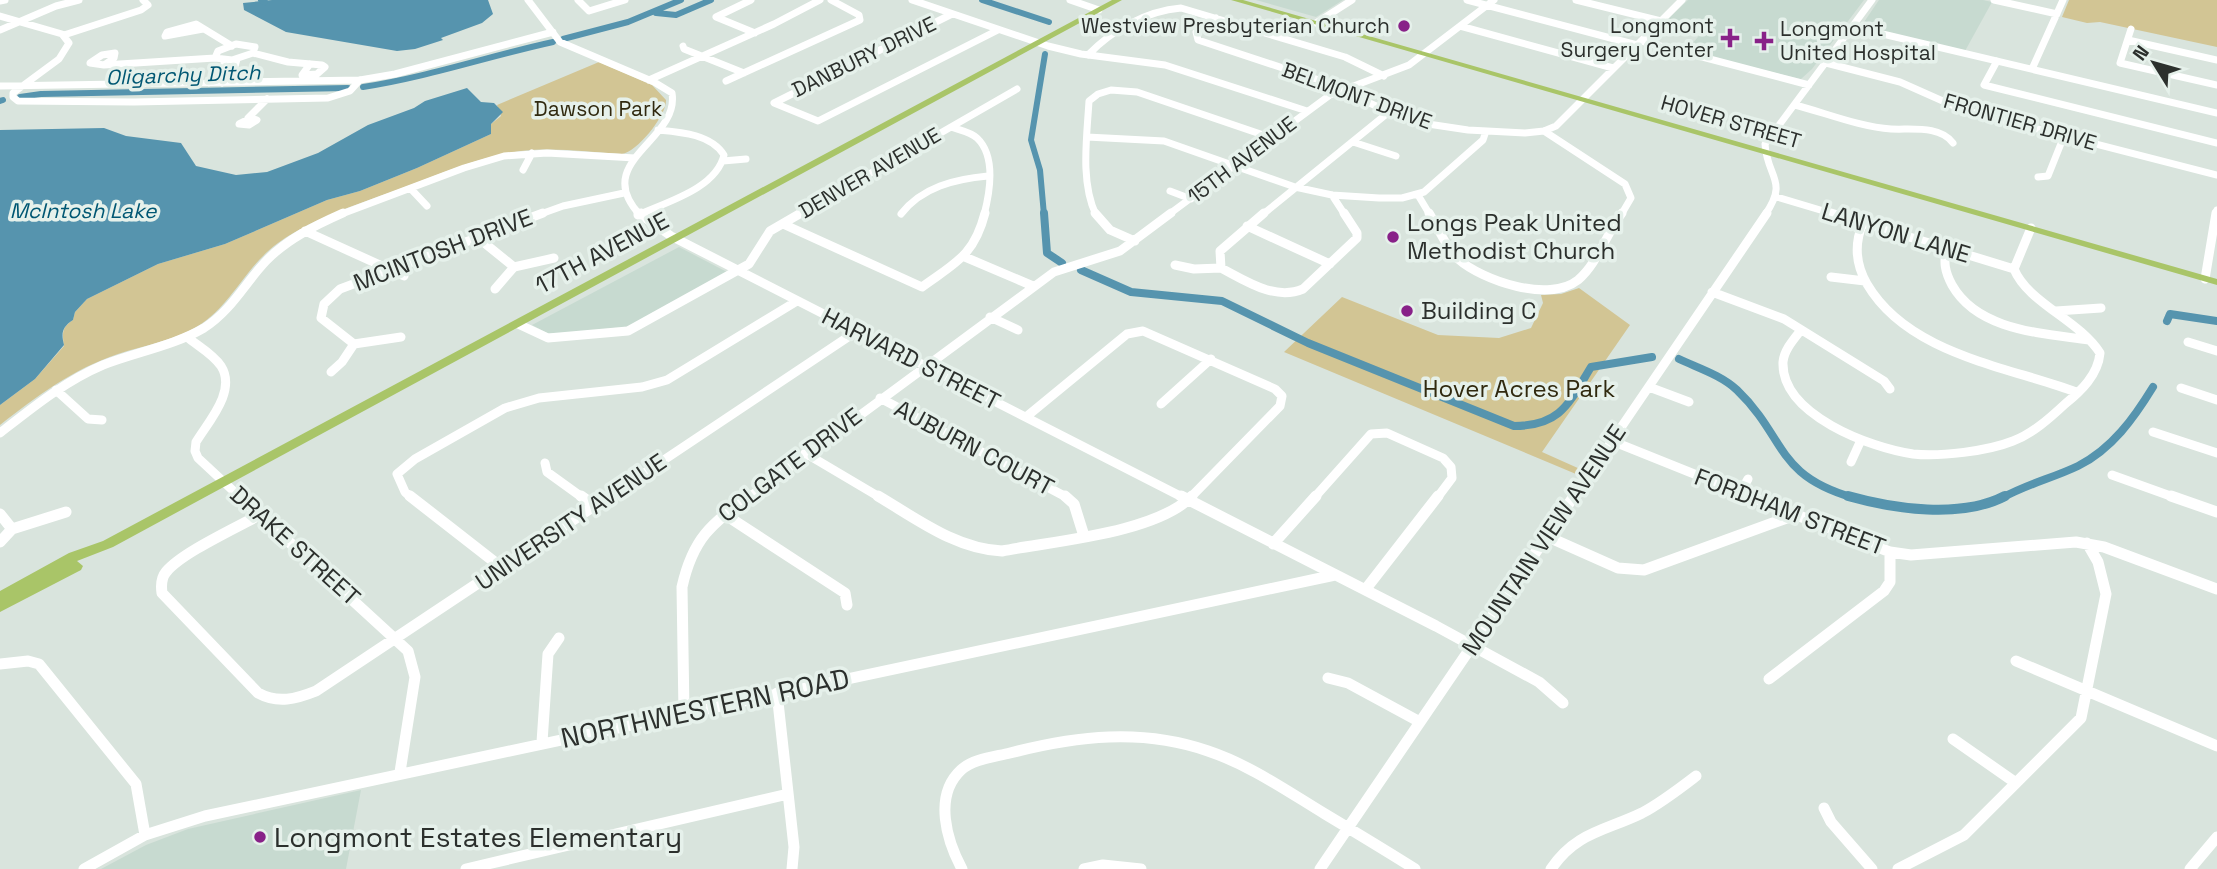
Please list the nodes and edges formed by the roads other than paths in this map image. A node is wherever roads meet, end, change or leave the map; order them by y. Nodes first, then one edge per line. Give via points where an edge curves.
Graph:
1 (79, 0) edge
2 (143, 0) edge
3 (528, 0) edge
4 (578, 0) edge
5 (625, 0) edge
6 (751, 0) edge
7 (820, 0) edge
8 (831, 0) edge
9 (912, 0) edge
10 (1070, 0) edge
11 (1118, 0) edge
12 (1235, 0) edge
13 (1352, 0) edge
14 (1467, 0) edge
15 (1494, 0) edge
16 (1576, 0) edge
17 (1681, 0) edge
18 (1872, 0) edge
19 (1994, 0) edge
20 (2063, 0) edge
21 (1487, 5) junction
22 (1099, 10) junction
23 (952, 14) junction
24 (2057, 14) junction
25 (0, 16) edge
26 (1216, 18) junction
27 (1661, 21) junction
28 (22, 22) junction
29 (1317, 23) junction
30 (1460, 26) junction
31 (1853, 27) junction
32 (203, 29) junction
33 (2131, 29) dead end
34 (0, 30) edge
35 (998, 30) junction
36 (553, 33) junction
37 (755, 33) junction
38 (64, 35) junction
39 (2128, 40) junction
40 (1038, 43) junction
41 (1639, 43) junction
42 (1924, 44) junction
43 (232, 46) junction
44 (682, 46) dead end
45 (253, 53) junction
46 (1424, 54) junction
47 (1088, 55) junction
48 (701, 57) junction
49 (215, 58) junction
50 (1914, 58) dead end
51 (237, 59) junction
52 (225, 60) junction
53 (2217, 60) edge
54 (1997, 61) junction
55 (1826, 63) junction
56 (310, 64) dead end
57 (104, 65) dead end
58 (1613, 68) junction
59 (2032, 69) junction
60 (744, 73) junction
61 (1384, 76) junction
62 (360, 80) junction
63 (649, 80) junction
64 (726, 81) dead end
65 (209, 83) junction
66 (221, 83) junction
67 (1810, 85) junction
68 (2217, 85) edge
69 (0, 86) edge
70 (21, 86) junction
71 (1092, 88) dead end
72 (1017, 89) dead end
73 (1342, 90) junction
74 (1101, 93) junction
75 (267, 99) junction
76 (1582, 99) junction
77 (1795, 105) junction
78 (1307, 111) junction
79 (1389, 112) junction
80 (2217, 113) edge
81 (248, 118) dead end
82 (951, 127) junction
83 (658, 130) junction
84 (1486, 131) junction
85 (1544, 131) junction
86 (1087, 136) junction
87 (2064, 136) junction
88 (1272, 138) junction
89 (1353, 142) junction
90 (1953, 143) dead end
91 (2217, 143) edge
92 (1766, 152) junction
93 (532, 153) junction
94 (1396, 156) dead end
95 (635, 158) junction
96 (746, 159) dead end
97 (723, 161) junction
98 (1235, 166) junction
99 (523, 170) dead end
100 (2217, 175) edge
101 (988, 176) junction
102 (2038, 177) dead end
103 (1295, 187) junction
104 (411, 189) junction
105 (1170, 191) dead end
106 (624, 193) junction
107 (1332, 195) junction
108 (1418, 195) junction
109 (1777, 197) junction
110 (1191, 199) junction
111 (427, 206) dead end
112 (2217, 210) edge
113 (901, 214) dead end
114 (638, 215) junction
115 (1863, 223) junction
116 (783, 224) junction
117 (1247, 226) junction
118 (2031, 228) junction
119 (2215, 230) edge
120 (305, 231) junction
121 (477, 237) junction
122 (676, 239) junction
123 (1135, 241) junction
124 (1947, 248) junction
125 (965, 257) junction
126 (554, 258) dead end
127 (1330, 264) junction
128 (1175, 265) dead end
129 (514, 267) junction
130 (1221, 268) junction
131 (390, 269) junction
132 (2014, 269) junction
133 (738, 270) junction
134 (404, 276) dead end
135 (1831, 277) dead end
136 (2205, 279) junction
137 (1865, 281) junction
138 (2217, 282) edge
139 (1033, 286) junction
140 (495, 289) dead end
141 (1712, 292) junction
142 (797, 300) junction
143 (2101, 307) dead end
144 (2056, 312) junction
145 (990, 317) junction
146 (518, 324) junction
147 (1018, 330) dead end
148 (1801, 330) junction
149 (857, 331) junction
150 (187, 337) junction
151 (401, 337) dead end
152 (2090, 340) junction
153 (2188, 342) dead end
154 (354, 344) junction
155 (2217, 351) edge
156 (1210, 359) junction
157 (926, 365) junction
158 (331, 372) dead end
159 (1649, 387) junction
160 (2181, 388) dead end
161 (1890, 389) dead end
162 (56, 390) junction
163 (2076, 392) junction
164 (880, 398) junction
165 (2217, 400) edge
166 (1689, 402) dead end
167 (1161, 404) dead end
168 (1026, 417) junction
169 (102, 420) dead end
170 (2153, 432) dead end
171 (0, 433) edge
172 (1861, 440) junction
173 (1612, 441) junction
174 (805, 453) junction
175 (2217, 453) edge
176 (1851, 461) dead end
177 (545, 463) dead end
178 (2112, 475) dead end
179 (1748, 479) dead end
180 (223, 482) junction
181 (1740, 493) junction
182 (1188, 500) junction
183 (595, 506) junction
184 (66, 512) dead end
185 (2217, 512) edge
186 (724, 513) junction
187 (0, 514) edge
188 (259, 515) junction
189 (1795, 515) junction
190 (12, 529) junction
191 (1084, 536) junction
192 (1546, 536) junction
193 (0, 542) edge
194 (2087, 543) junction
195 (108, 544) junction
196 (1273, 544) junction
197 (1890, 552) junction
198 (501, 567) junction
199 (1336, 575) junction
200 (2217, 589) edge
201 (1364, 590) junction
202 (0, 597) edge
203 (847, 605) dead end
204 (0, 607) edge
205 (397, 638) junction
206 (559, 638) dead end
207 (1471, 645) junction
208 (2015, 661) dead end
209 (0, 664) edge
210 (1328, 678) dead end
211 (1769, 679) dead end
212 (2088, 691) junction
213 (777, 694) junction
214 (1563, 703) dead end
215 (684, 713) junction
216 (1420, 722) junction
217 (1953, 739) dead end
218 (541, 742) junction
219 (2217, 746) edge
220 (400, 772) junction
221 (1696, 776) dead end
222 (2016, 783) junction
223 (788, 794) junction
224 (1824, 808) dead end
225 (1348, 828) junction
226 (145, 835) junction
227 (2217, 837) edge
228 (84, 869) edge
229 (466, 869) edge
230 (792, 869) edge
231 (962, 869) edge
232 (1084, 869) edge
233 (1141, 869) edge
234 (1320, 869) edge
235 (1416, 869) edge
236 (1551, 869) edge
237 (1872, 869) edge
238 (1898, 869) edge
239 (2190, 869) edge

1 - 28 street
2 - 38 street via 148,5 141,10
3 - 36 street
4 - 5 street via 589,12
6 - 37 street via 716,17
7 - 37 street
8 - 60 street via 859,15 860,20
9 - 23 street
10 - 22 street
11 - 22 main road, 17TH AVENUE
12 - 29 main road, HOVER STREET
13 - 29 street
14 - 21 street
15 - 21 street, 15TH AVENUE
16 - 27 street
17 - 27 street
18 - 31 street
19 - 24 street
20 - 24 street
21 - 30 street, 15TH AVENUE
21 - 41 street
22 - 40 main road, 17TH AVENUE
23 - 35 street
23 - 35 street, DANBURY DRIVE via 774,103 818,121
24 - 59 street
25 - 28 street
26 - 47 street via 1181,8 1159,10
26 - 61 street via 1345,57
26 - 73 street, BELMONT DRIVE via 1196,32 1203,43
27 - 41 street
28 - 34 street
28 - 38 street
29 - 46 main road, HOVER STREET
30 - 46 street, 15TH AVENUE
30 - 58 street
31 - 42 street
31 - 55 street
32 - 32 street via 192,24 166,36 171,37
32 - 43 street via 227,38
33 - 39 street
35 - 40 street
36 - 62 street
36 - 63 street via 565,44
37 - 48 street
38 - 70 street via 69,43 64,53
39 - 53 street
39 - 68 street via 2120,63
40 - 47 street
40 - 122 main road, 17TH AVENUE
41 - 58 street
41 - 67 street
42 - 50 street
42 - 54 street
43 - 45 street via 252,45 256,47
43 - 49 street via 215,53
44 - 48 street
45 - 51 street
45 - 56 street
46 - 61 street, 15TH AVENUE
46 - 76 main road, HOVER STREET
47 - 78 street via 1165,65
48 - 60 street
48 - 63 street
49 - 52 street
49 - 57 street
51 - 52 street
51 - 66 street via 234,71
52 - 65 street via 222,71
54 - 59 street
54 - 91 street via 1984,85
55 - 67 street
55 - 87 street, FRONTIER DRIVE via 1900,82 1963,110
58 - 76 street
59 - 80 street
60 - 64 street
61 - 73 street, 15TH AVENUE
62 - 66 street
62 - 75 street via 350,91 336,96
63 - 83 street via 667,88 674,97 672,113
65 - 66 street
65 - 70 street
67 - 77 street
69 - 70 street
70 - 75 street via 13,97 26,103
71 - 74 street
72 - 82 street, DENVER AVENUE
73 - 78 street, 15TH AVENUE
73 - 79 street, BELMONT DRIVE
74 - 86 street via 1090,101
74 - 88 street via 1137,92
75 - 81 street
76 - 85 street via 1556,126
76 - 92 main road, HOVER STREET
77 - 90 street via 1887,129 1934,131
77 - 92 street via 1766,144
78 - 88 street, 15TH AVENUE
79 - 84 street, BELMONT DRIVE via 1428,124
79 - 89 street
82 - 101 street via 981,141 988,155
82 - 116 street, DENVER AVENUE
83 - 95 street
83 - 97 street via 710,140 721,151
84 - 85 street, BELMONT DRIVE
84 - 108 street via 1483,140
85 - 108 street via 1625,184 1631,195 1602,250 1570,285 1550,290 1524,287 1464,263
86 - 98 street via 1154,138
86 - 123 street via 1097,218 1113,232
87 - 100 street, FRONTIER DRIVE
87 - 102 street via 2048,176
88 - 98 street, 15TH AVENUE
89 - 94 street
89 - 103 street
92 - 109 street via 1778,184
92 - 118 main road, HOVER STREET
93 - 95 street
93 - 99 street
93 - 104 street via 478,164
95 - 106 street via 625,176
96 - 97 street
97 - 114 street via 703,182
98 - 103 street
98 - 110 street, 15TH AVENUE
101 - 113 street via 945,182
101 - 125 street via 987,209
103 - 107 street
103 - 117 street
104 - 111 street
104 - 120 street
105 - 110 street
106 - 114 street, HARVARD STREET
106 - 121 street, MCINTOSH DRIVE via 563,206
107 - 108 street
107 - 127 street via 1357,237
109 - 115 street, LANYON LANE
109 - 141 street, MOUNTAIN VIEW AVENUE
110 - 123 street, 15TH AVENUE
112 - 119 street
114 - 122 street, HARVARD STREET
115 - 124 street, LANYON LANE
115 - 137 street via 1856,243
116 - 125 street via 922,287
116 - 133 street, DENVER AVENUE via 766,235 757,257
117 - 127 street
117 - 130 street via 1220,251
118 - 132 street
118 - 136 main road, HOVER STREET
119 - 136 street
120 - 131 street
120 - 150 street via 260,265 222,315
121 - 129 street
121 - 131 street, MCINTOSH DRIVE
122 - 133 street, HARVARD STREET
122 - 146 main road, 17TH AVENUE
123 - 139 street, 15TH AVENUE via 1109,256 1054,272
124 - 132 street, LANYON LANE
124 - 152 street via 1943,265 1952,290 1967,306 2011,325
125 - 139 street
126 - 129 street
127 - 130 street via 1303,289 1287,293 1266,291
128 - 130 street
129 - 140 street
131 - 134 street
131 - 154 street, MCINTOSH DRIVE via 352,283 324,304 323,321
132 - 144 street via 2019,281
133 - 142 street, HARVARD STREET
133 - 146 street, DENVER AVENUE via 628,331 548,338
135 - 137 street
136 - 138 main road, HOVER STREET
137 - 163 street via 1894,316 1934,342 1987,365
139 - 145 street, 15TH AVENUE
141 - 148 street via 1764,310
141 - 159 street, MOUNTAIN VIEW AVENUE
142 - 149 street, HARVARD STREET
142 - 198 street via 667,380 539,398 505,408 397,474 405,492
143 - 144 street
144 - 152 street
145 - 147 street
145 - 157 street, 15TH AVENUE
146 - 180 main road, 17TH AVENUE
148 - 161 street
148 - 172 street via 1783,361 1789,387 1811,411
149 - 157 street, HARVARD STREET
149 - 183 street, UNIVERSITY AVENUE
150 - 162 street via 101,366
150 - 180 street, DRAKE STREET via 226,373 225,391 195,451
151 - 154 street
152 - 163 street via 2100,353 2100,362
153 - 155 street
154 - 158 street
156 - 167 street
156 - 168 street via 1151,333 1127,334
156 - 182 street via 1275,389 1282,402
157 - 164 street, COLGATE DRIVE
157 - 168 street, HARVARD STREET
159 - 166 street
159 - 173 street, MOUNTAIN VIEW AVENUE
160 - 165 street
162 - 169 street via 88,419
162 - 171 street
163 - 172 street via 2023,438 2012,442 1931,454 1893,451
164 - 174 street, COLGATE DRIVE
164 - 191 street, AUBURN COURT via 1067,498 1074,504
168 - 182 street, HARVARD STREET
170 - 175 street
172 - 176 street
173 - 181 street, FORDHAM STREET
173 - 192 street, MOUNTAIN VIEW AVENUE
174 - 186 street, COLGATE DRIVE
174 - 191 street via 966,545 1002,551
177 - 183 street via 547,472
178 - 185 street
179 - 181 street
180 - 188 street, DRAKE STREET
180 - 195 main road, 17TH AVENUE
181 - 189 street, FORDHAM STREET
182 - 191 street via 1151,522
182 - 196 street, HARVARD STREET
183 - 198 street, UNIVERSITY AVENUE
184 - 190 street
186 - 203 street via 845,593
186 - 215 street, COLGATE DRIVE via 703,534 685,568
187 - 190 street
188 - 205 street, DRAKE STREET
188 - 205 street, UNIVERSITY AVENUE via 180,561 165,573 161,584 162,593 258,693 281,701 299,698
189 - 192 street via 1644,570 1618,568
189 - 197 street, FORDHAM STREET
190 - 193 street
192 - 207 street, MOUNTAIN VIEW AVENUE
194 - 197 street, FORDHAM STREET via 1911,555
194 - 200 street, FORDHAM STREET
194 - 212 street via 2098,562 2106,594
195 - 202 main road, 17TH AVENUE
195 - 204 main road, 17TH AVENUE via 81,564
196 - 199 street, HARVARD STREET
196 - 201 street via 1371,434 1387,433 1443,458 1453,471 1452,478
197 - 211 street via 1890,582 1884,591
198 - 205 street, UNIVERSITY AVENUE
199 - 201 street, HARVARD STREET
199 - 213 street, NORTHWESTERN ROAD
201 - 207 street, HARVARD STREET
205 - 220 street, DRAKE STREET via 408,651 415,677
206 - 218 street via 548,654
207 - 214 street, HARVARD STREET via 1539,682
207 - 216 street, MOUNTAIN VIEW AVENUE
208 - 212 street
209 - 226 street via 38,664 136,784
210 - 216 street via 1348,683
212 - 219 street
212 - 222 street via 2081,718
213 - 215 street, NORTHWESTERN ROAD
213 - 223 street
215 - 218 street, NORTHWESTERN ROAD
216 - 225 street, MOUNTAIN VIEW AVENUE
217 - 222 street
218 - 220 street, NORTHWESTERN ROAD
220 - 226 street, NORTHWESTERN ROAD via 209,815
221 - 236 street via 1638,815 1576,839
222 - 238 street via 1964,835
223 - 229 street
223 - 230 street
224 - 237 street
225 - 231 street via 1257,772 1191,745 1150,738 1067,740 973,762 955,776 945,804 947,829
225 - 234 street, MOUNTAIN VIEW AVENUE
225 - 235 street
226 - 228 street, NORTHWESTERN ROAD
227 - 239 street
232 - 233 street via 1103,864

